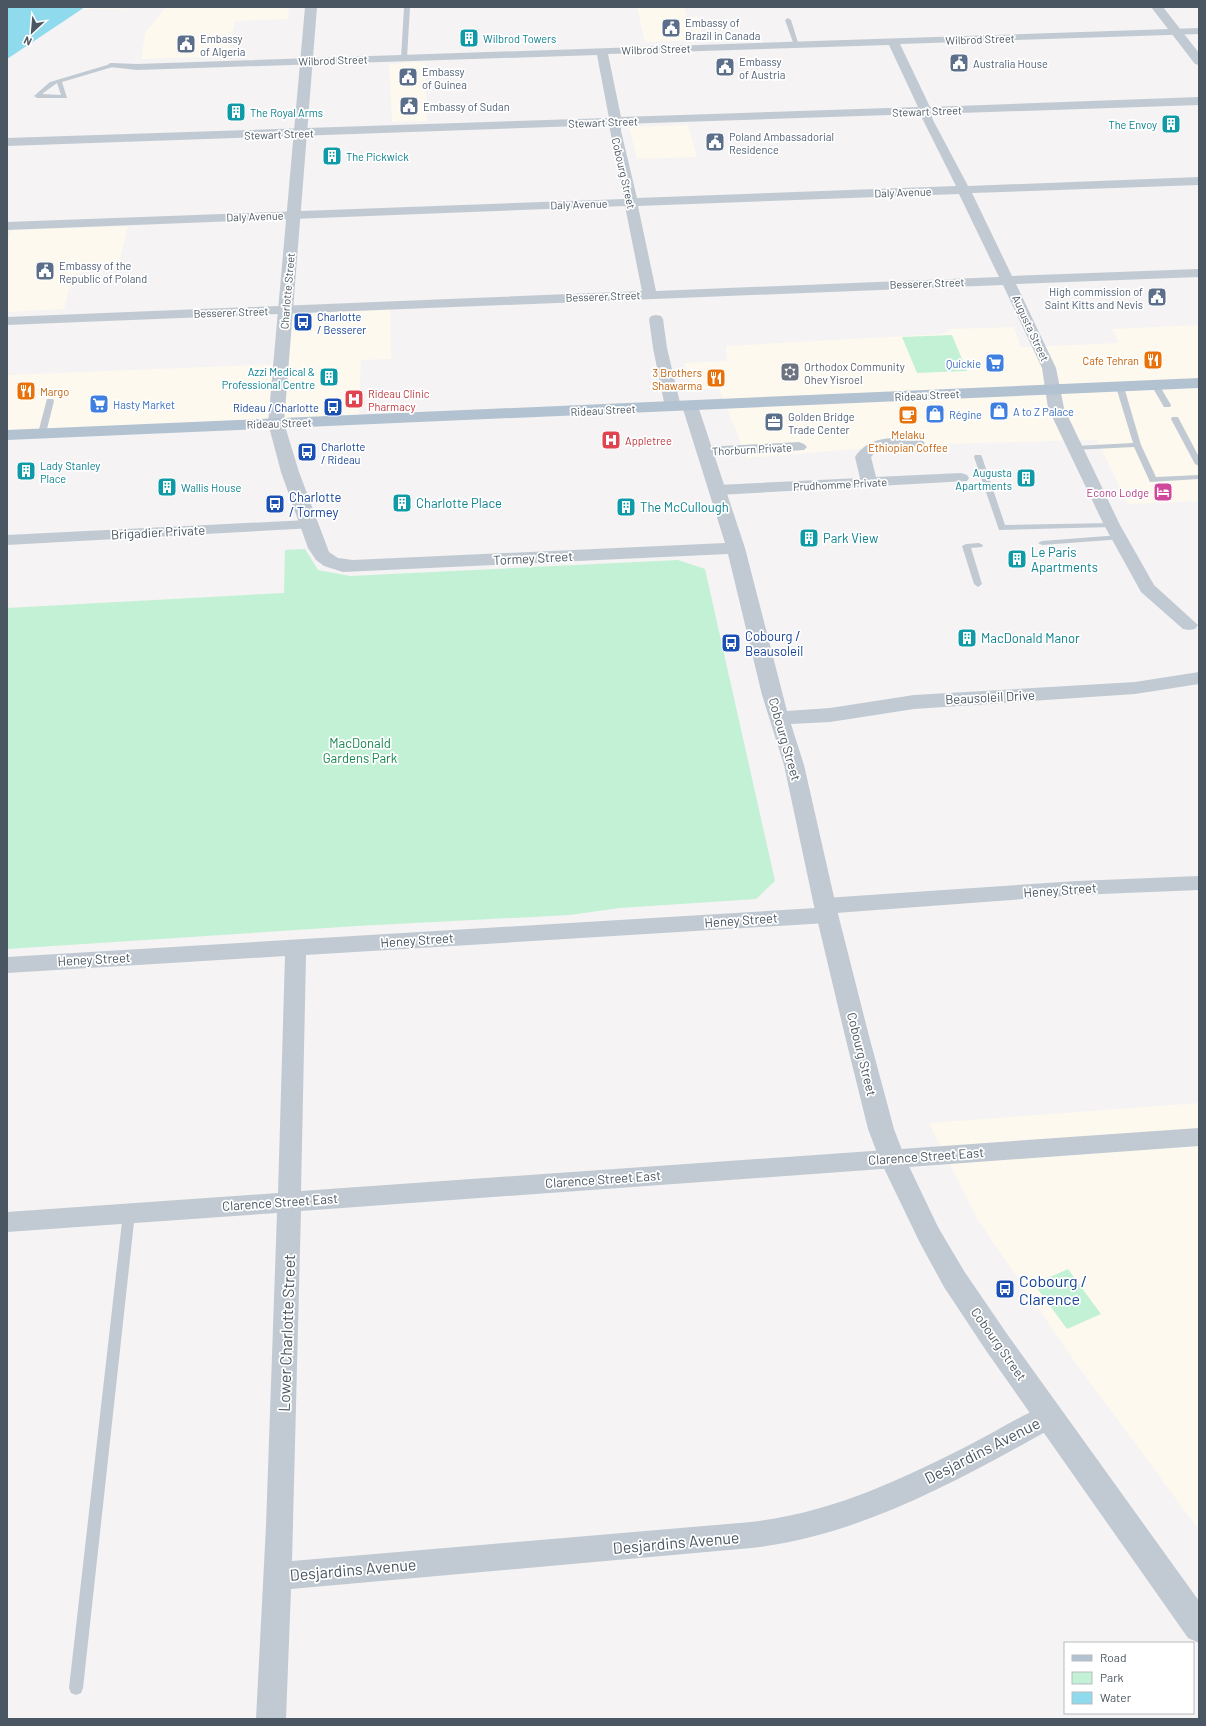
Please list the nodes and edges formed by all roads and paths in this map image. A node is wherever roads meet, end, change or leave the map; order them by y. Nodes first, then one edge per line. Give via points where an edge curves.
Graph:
1 (311, 7) edge
2 (406, 7) edge
3 (1156, 7) edge
4 (788, 20) dead end
5 (1199, 31) edge
6 (1176, 32) junction
7 (893, 42) junction
8 (797, 45) junction
9 (602, 51) junction
10 (404, 58) junction
11 (306, 61) junction
12 (1199, 61) edge
13 (114, 65) joint
14 (59, 81) junction
15 (1199, 101) edge
16 (924, 111) junction
17 (615, 122) junction
18 (300, 133) junction
19 (7, 142) edge
20 (1199, 181) edge
21 (964, 190) junction
22 (631, 202) junction
23 (293, 214) junction
24 (7, 226) edge
25 (1199, 272) edge
26 (1008, 280) junction
27 (650, 295) junction
28 (285, 309) junction
29 (656, 319) dead end
30 (7, 321) edge
31 (1199, 383) edge
32 (1155, 385) junction
33 (1120, 386) junction
34 (1053, 390) junction
35 (50, 401) dead end
36 (1167, 405) dead end
37 (690, 406) junction
38 (672, 407) junction
39 (1175, 418) dead end
40 (276, 423) junction
41 (42, 433) junction
42 (7, 435) edge
43 (917, 443) dead end
44 (1137, 445) junction
45 (798, 447) dead end
46 (1076, 448) junction
47 (705, 452) junction
48 (978, 457) dead end
49 (1199, 464) edge
50 (1199, 477) edge
51 (961, 478) dead end
52 (869, 482) junction
53 (718, 490) junction
54 (308, 525) junction
55 (1116, 531) junction
56 (7, 540) edge
57 (1042, 543) dead end
58 (979, 545) dead end
59 (736, 548) junction
60 (331, 562) joint
61 (978, 584) dead end
62 (1189, 625) dead end
63 (1199, 678) edge
64 (780, 718) junction
65 (1199, 883) edge
66 (826, 910) junction
67 (296, 948) junction
68 (7, 965) edge
69 (1199, 1136) edge
70 (892, 1158) junction
71 (290, 1201) junction
72 (129, 1213) junction
73 (7, 1222) edge
74 (1050, 1416) junction
75 (278, 1576) junction
76 (1199, 1627) edge
77 (76, 1688) dead end
78 (271, 1719) edge

1 - 11 street, Charlotte Street
2 - 10 lane
3 - 6 street
4 - 8 lane
5 - 6 street, Wilbrod Street
6 - 7 street, Wilbrod Street
6 - 12 street
7 - 8 street, Wilbrod Street
7 - 16 street, Augusta Street
8 - 9 street, Wilbrod Street
9 - 10 street, Wilbrod Street
9 - 17 street, Cobourg Street
10 - 11 street, Wilbrod Street
11 - 13 street, Wilbrod Street via 137,67
11 - 18 street, Charlotte Street
13 - 14 lane
14 - 14 lane via 65,97 37,96 52,83
15 - 16 street, Stewart Street
16 - 17 street, Stewart Street
16 - 21 street, Augusta Street
17 - 18 street, Stewart Street
17 - 22 street, Cobourg Street
18 - 19 street, Stewart Street
18 - 23 street, Charlotte Street
20 - 21 street, Daly Avenue
21 - 22 street, Daly Avenue
21 - 26 street, Augusta Street
22 - 23 street, Daly Avenue
22 - 27 street, Cobourg Street
23 - 24 street, Daly Avenue
23 - 28 street, Charlotte Street
25 - 26 street, Besserer Street
26 - 27 street, Besserer Street
26 - 34 street, Augusta Street via 1050,368
27 - 28 street, Besserer Street
28 - 30 street, Besserer Street
28 - 40 street, Charlotte Street
29 - 38 street
31 - 32 main road, Rideau Street
32 - 33 main road, Rideau Street
32 - 36 lane
33 - 34 main road, Rideau Street
33 - 44 lane
34 - 37 main road, Rideau Street
34 - 46 street, Augusta Street via 1056,408
35 - 41 lane
37 - 38 main road, Rideau Street
37 - 47 street, Cobourg Street
38 - 40 main road, Rideau Street
39 - 49 lane
40 - 41 main road, Rideau Street
40 - 54 street, Charlotte Street
41 - 42 main road, Rideau Street
43 - 52 street via 879,445 868,450 863,457
44 - 46 lane
44 - 50 lane via 1154,480
45 - 47 street, Thorburn Private
46 - 55 street, Augusta Street
47 - 53 street, Cobourg Street
48 - 55 lane via 1002,528
51 - 52 street, Prudhomme Private
52 - 53 street, Prudhomme Private
53 - 59 street, Cobourg Street
54 - 56 street, Brigadier Private
54 - 60 street, Charlotte Street via 322,556
55 - 57 lane
55 - 62 street, Augusta Street via 1147,588
58 - 61 lane via 966,546
59 - 60 street, Tormey Street via 353,566
59 - 64 street, Cobourg Street
63 - 64 street, Beausoleil Drive via 1115,690 914,702 830,715
64 - 66 street, Cobourg Street via 794,765
65 - 66 street, Heney Street via 1077,888
66 - 67 street, Heney Street
66 - 70 street, Cobourg Street via 881,1129
67 - 68 street, Heney Street
67 - 71 street, Lower Charlotte Street
69 - 70 street, Clarence Street East
70 - 71 street, Clarence Street East
70 - 74 street, Cobourg Street via 929,1235 954,1279 997,1344
71 - 72 street, Clarence Street East
71 - 75 street, Lower Charlotte Street
72 - 73 street, Clarence Street East
72 - 77 lane
74 - 75 street, Desjardins Avenue via 887,1497 801,1528 751,1535
74 - 76 street, Cobourg Street
75 - 78 street, Lower Charlotte Street

